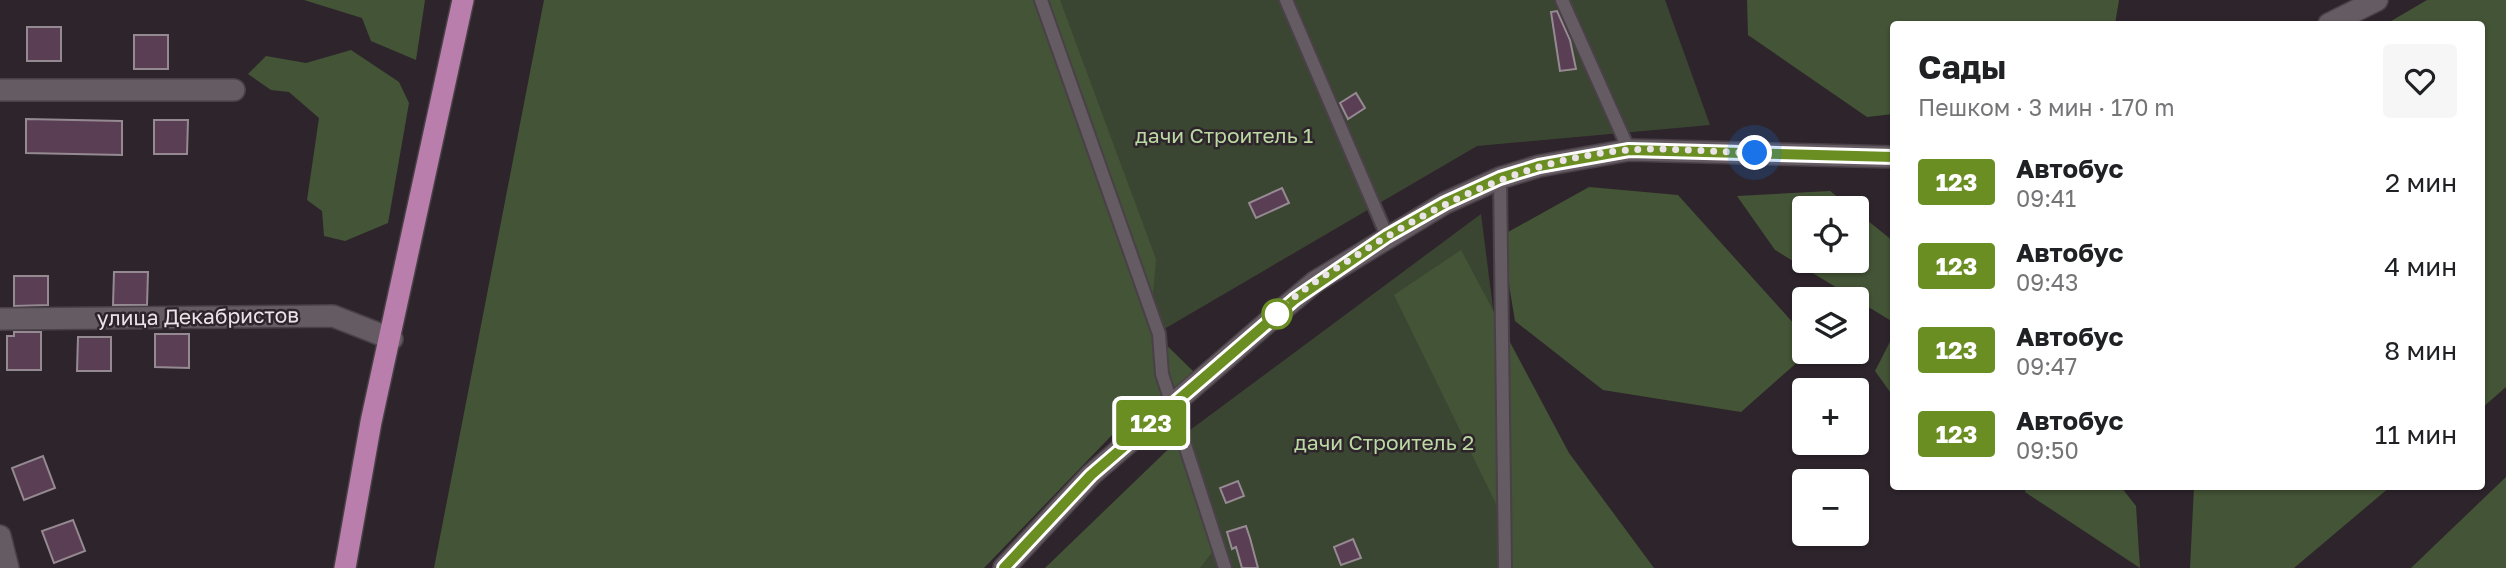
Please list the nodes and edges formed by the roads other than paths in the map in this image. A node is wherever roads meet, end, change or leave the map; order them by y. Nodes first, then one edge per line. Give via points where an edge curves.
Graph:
1 (463, 0) edge
2 (1041, 0) edge
3 (1286, 0) edge
4 (1562, 0) edge
5 (2377, 0) edge
6 (2335, 21) edge
7 (0, 90) edge
8 (234, 90) dead end
9 (1629, 150) junction
10 (1890, 157) edge
11 (1500, 178) junction
12 (1387, 236) junction
13 (0, 319) edge
14 (392, 339) junction
15 (1174, 404) junction
16 (0, 536) edge
17 (8, 568) edge
18 (345, 568) edge
19 (1004, 568) edge
20 (1225, 568) edge
21 (1505, 568) edge

1 - 14 highway
2 - 15 lane via 1159,334 1161,374
3 - 12 lane
4 - 9 lane
5 - 6 street
7 - 8 street
9 - 10 street
9 - 11 street via 1579,157
11 - 12 street
11 - 21 lane
12 - 15 street via 1315,282
13 - 14 street, улица Декабристов via 333,316
14 - 18 highway via 371,422
15 - 19 street via 1091,475
15 - 20 lane
16 - 17 street

